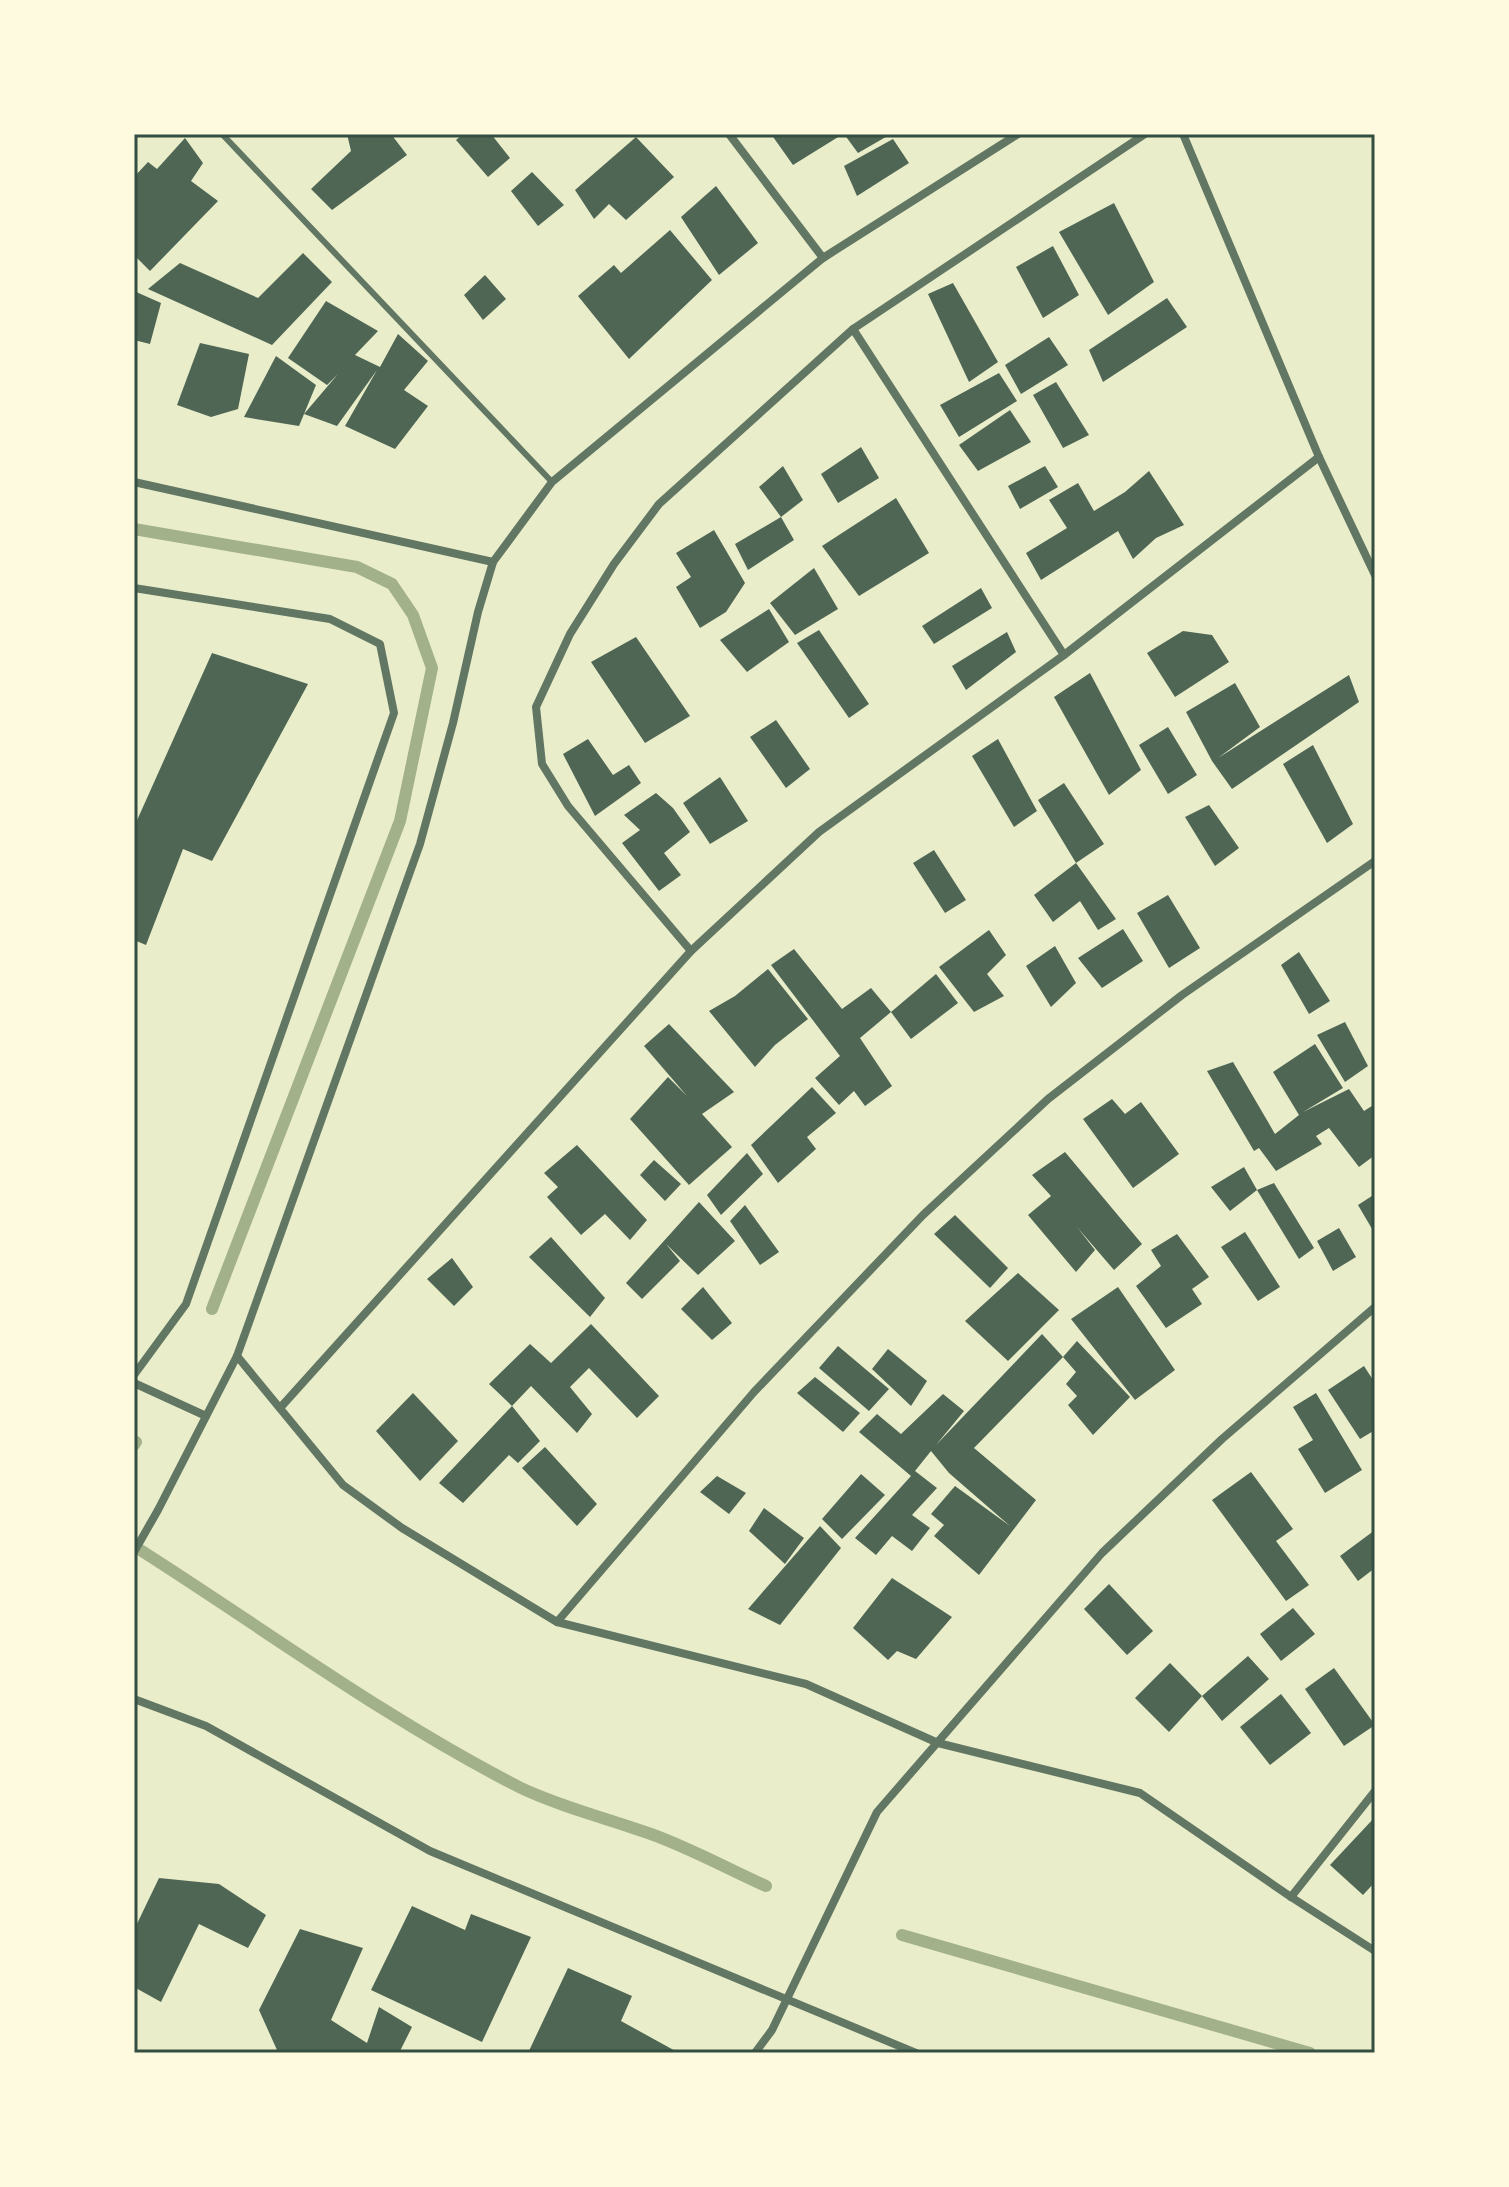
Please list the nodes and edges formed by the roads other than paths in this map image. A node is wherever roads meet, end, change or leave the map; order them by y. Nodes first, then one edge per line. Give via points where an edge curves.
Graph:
1 (222, 134) edge
2 (729, 134) edge
3 (1018, 134) edge
4 (1145, 134) edge
5 (1183, 134) edge
6 (823, 258) junction
7 (853, 329) junction
8 (1319, 457) junction
9 (134, 482) edge
10 (552, 482) junction
11 (493, 562) junction
12 (1375, 575) edge
13 (134, 588) edge
14 (1064, 655) junction
15 (1375, 861) edge
16 (691, 951) junction
17 (1375, 1307) edge
18 (237, 1356) junction
19 (134, 1375) edge
20 (134, 1383) edge
21 (280, 1408) junction
22 (206, 1416) junction
23 (134, 1552) edge
24 (557, 1622) junction
25 (134, 1699) edge
26 (938, 1743) junction
27 (1375, 1791) edge
28 (1291, 1897) junction
29 (1375, 1951) edge
30 (785, 1998) junction
31 (755, 2053) edge
32 (916, 2053) edge

1 - 10 lane
2 - 6 street
3 - 6 street
4 - 7 street
5 - 8 street
6 - 10 street
7 - 14 street
7 - 16 street via 659,504 570,634 536,707 542,764 568,806
8 - 12 street
8 - 14 street
9 - 11 street
10 - 11 street
11 - 18 street via 420,844
13 - 19 street via 330,619 380,644 394,713 186,1304
14 - 16 street via 819,832
15 - 24 street via 1182,995 1048,1099 968,1173 754,1392
16 - 21 street
17 - 26 street via 1222,1439 1102,1553
18 - 21 street
18 - 22 street
20 - 22 street
21 - 24 street via 343,1485 402,1528
22 - 23 street
24 - 26 street via 806,1684
25 - 30 street via 206,1726 430,1851
26 - 28 street via 1140,1793
26 - 30 street via 877,1812
27 - 28 street
28 - 29 street
30 - 31 street
30 - 32 street

